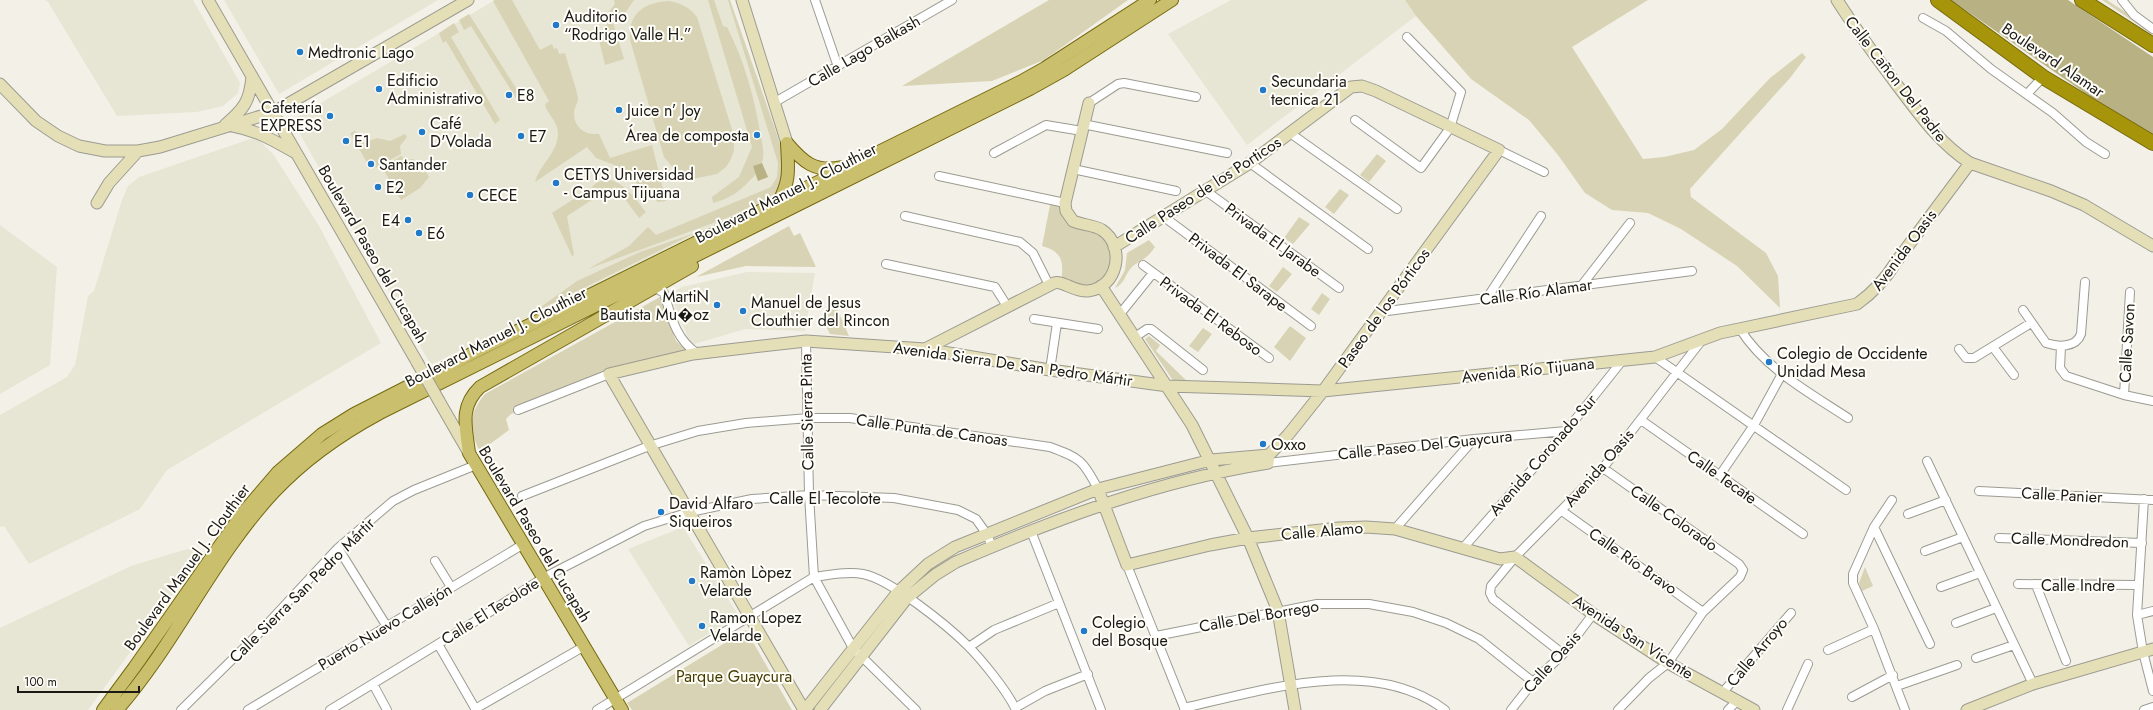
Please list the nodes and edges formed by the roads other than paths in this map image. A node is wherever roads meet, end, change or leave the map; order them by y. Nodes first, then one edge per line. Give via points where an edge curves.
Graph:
1 (208, 0) edge
2 (468, 0) edge
3 (742, 0) edge
4 (815, 0) edge
5 (952, 0) edge
6 (1150, 0) edge
7 (1172, 0) edge
8 (1837, 0) edge
9 (1938, 0) edge
10 (2082, 0) edge
11 (2122, 0) edge
12 (1923, 18) dead end
13 (2153, 29) edge
14 (1407, 37) dead end
15 (2153, 45) edge
16 (838, 67) junction
17 (252, 76) junction
18 (2043, 77) junction
19 (0, 84) edge
20 (2028, 94) junction
21 (1196, 97) dead end
22 (775, 102) junction
23 (1089, 103) joint
24 (274, 112) junction
25 (1355, 120) dead end
26 (225, 127) junction
27 (1082, 128) junction
28 (1450, 128) junction
29 (1290, 133) junction
30 (787, 143) junction
31 (2153, 143) edge
32 (1499, 150) junction
33 (138, 151) junction
34 (296, 153) junction
35 (994, 153) dead end
36 (1227, 153) dead end
37 (2105, 154) dead end
38 (1250, 163) junction
39 (1970, 163) junction
40 (849, 166) junction
41 (1073, 169) junction
42 (1544, 172) dead end
43 (939, 176) dead end
44 (1176, 191) dead end
45 (1206, 191) junction
46 (779, 202) junction
47 (97, 203) dead end
48 (1065, 203) junction
49 (1397, 210) dead end
50 (905, 216) dead end
51 (1541, 216) dead end
52 (1164, 217) junction
53 (1630, 223) dead end
54 (762, 224) junction
55 (2153, 246) edge
56 (1114, 247) junction
57 (1368, 249) dead end
58 (886, 264) dead end
59 (1143, 265) dead end
60 (1692, 271) dead end
61 (1153, 273) junction
62 (2085, 282) dead end
63 (1049, 285) junction
64 (1582, 285) junction
65 (1102, 286) junction
66 (656, 288) junction
67 (1339, 288) dead end
68 (2130, 292) dead end
69 (1487, 298) junction
70 (1007, 306) junction
71 (2023, 310) dead end
72 (1380, 312) junction
73 (1120, 314) junction
74 (1034, 319) dead end
75 (1058, 322) junction
76 (2031, 323) junction
77 (1311, 326) dead end
78 (1098, 329) dead end
79 (1740, 329) junction
80 (1135, 337) junction
81 (1704, 338) junction
82 (806, 341) junction
83 (2061, 346) junction
84 (925, 348) junction
85 (1993, 348) junction
86 (1958, 349) dead end
87 (697, 353) junction
88 (1655, 357) junction
89 (1269, 358) dead end
90 (1622, 361) junction
91 (1050, 370) junction
92 (1203, 370) dead end
93 (1677, 371) junction
94 (609, 374) junction
95 (1782, 374) junction
96 (2014, 375) dead end
97 (1168, 386) junction
98 (1323, 391) junction
99 (2124, 395) junction
100 (2153, 401) edge
101 (518, 410) dead end
102 (808, 418) junction
103 (1848, 418) dead end
104 (1641, 420) junction
105 (1754, 425) junction
106 (1566, 431) junction
107 (1474, 439) junction
108 (650, 446) junction
109 (469, 453) junction
110 (1269, 459) junction
111 (1211, 460) junction
112 (1927, 461) dead end
113 (476, 465) junction
114 (1603, 468) junction
115 (1217, 472) junction
116 (1720, 475) junction
117 (1098, 489) junction
118 (1846, 490) dead end
119 (1979, 491) dead end
120 (809, 495) junction
121 (522, 496) dead end
122 (2149, 499) edge
123 (1892, 500) dead end
124 (1946, 500) junction
125 (1104, 503) junction
126 (1562, 511) junction
127 (690, 512) junction
128 (1908, 514) dead end
129 (1874, 527) junction
130 (1395, 529) junction
131 (1031, 531) junction
132 (986, 534) junction
133 (1803, 534) dead end
134 (1963, 537) junction
135 (1248, 538) junction
136 (1999, 538) dead end
137 (2142, 543) junction
138 (522, 545) junction
139 (992, 546) junction
140 (338, 548) junction
141 (1463, 548) junction
142 (1925, 551) dead end
143 (1515, 557) junction
144 (435, 561) dead end
145 (1128, 565) junction
146 (1980, 573) junction
147 (814, 577) junction
148 (543, 578) junction
149 (2018, 584) dead end
150 (2036, 585) junction
151 (2138, 585) junction
152 (451, 587) junction
153 (1941, 587) dead end
154 (903, 595) junction
155 (1059, 603) junction
156 (1996, 608) junction
157 (1278, 611) junction
158 (2153, 611) edge
159 (1704, 612) junction
160 (1791, 613) dead end
161 (1593, 614) junction
162 (2137, 615) junction
163 (750, 617) junction
164 (1956, 623) dead end
165 (386, 625) junction
166 (1874, 628) junction
167 (1156, 636) junction
168 (438, 644) junction
169 (1930, 644) dead end
170 (2014, 645) junction
171 (583, 647) junction
172 (969, 647) junction
173 (853, 648) junction
174 (1828, 650) dead end
175 (2148, 650) edge
176 (1563, 654) junction
177 (861, 658) junction
178 (1976, 658) dead end
179 (2066, 661) dead end
180 (1668, 663) junction
181 (1808, 664) dead end
182 (1957, 665) dead end
183 (1088, 674) junction
184 (1893, 675) junction
185 (1533, 682) junction
186 (373, 684) junction
187 (2033, 684) junction
188 (1291, 685) junction
189 (1897, 686) junction
190 (2153, 690) edge
191 (1723, 692) junction
192 (1852, 697) dead end
193 (614, 699) junction
194 (1738, 700) junction
195 (2153, 707) edge
196 (476, 709) edge
197 (1016, 709) edge
198 (1184, 709) edge
199 (103, 710) edge
200 (117, 710) edge
201 (181, 710) edge
202 (248, 710) edge
203 (330, 710) edge
204 (387, 710) edge
205 (596, 710) edge
206 (622, 710) edge
207 (805, 710) edge
208 (820, 710) edge
209 (916, 710) edge
210 (1101, 710) edge
211 (1295, 710) edge
212 (1445, 710) edge
213 (1511, 710) edge
214 (1618, 710) edge
215 (1728, 710) edge
216 (1754, 710) edge
217 (1787, 710) edge
218 (1905, 710) edge
219 (1967, 710) edge
220 (2144, 710) edge

1 - 17 street, Boulevard Paseo del Cucapah
2 - 24 street
3 - 22 street
4 - 16 street
5 - 16 street, Calle Lago Balkash
6 - 40 main road, Boulevard Manuel J. Clouthier via 1045,68
7 - 54 main road, Boulevard Manuel J. Clouthier via 1040,84
8 - 39 street, Calle Cañon Del Padre via 1857,32 1932,130
9 - 18 highway, Boulevard Alamar
10 - 15 highway
11 - 13 street via 2134,15
12 - 20 street via 1946,31 1991,69
14 - 28 street via 1461,92
16 - 22 street, Calle Lago Balkash
17 - 24 street, Boulevard Paseo del Cucapah
17 - 26 street via 251,90 244,107
18 - 20 street
18 - 31 highway, Boulevard Alamar
19 - 33 street via 36,121 78,146 105,151
20 - 37 street via 2053,112 2086,142
21 - 23 street via 1124,83 1118,84
22 - 30 street
23 - 27 street
24 - 26 street
24 - 34 street, Boulevard Paseo del Cucapah
25 - 28 street via 1421,168
26 - 33 street
26 - 34 street via 250,129
27 - 35 street via 1046,125
27 - 36 street
27 - 41 street
28 - 29 street, Calle Paseo de los Porticos via 1376,91 1357,86 1345,90
28 - 32 street, Calle Paseo de los Porticos
29 - 38 street, Calle Paseo de los Porticos
29 - 49 street
30 - 40 main road via 810,165 829,168
30 - 46 main road via 789,176
32 - 42 street, Calle Paseo de los Porticos
32 - 72 street, Paseo de los Pórticos
33 - 47 street via 110,183
34 - 109 street, Boulevard Paseo del Cucapah, bridge
38 - 45 street, Calle Paseo de los Porticos
38 - 57 street
39 - 55 street, Calle Cañon Del Padre via 2084,205
39 - 79 street, Avenida Oasis via 1873,293 1857,304
40 - 46 main road, Boulevard Manuel J. Clouthier
41 - 44 street
41 - 48 street
43 - 48 street
45 - 52 street, Calle Paseo de los Porticos
45 - 67 street, Privada El Jarabe
46 - 199 main road, Boulevard Manuel J. Clouthier via 428,376 354,414 322,434 278,472 242,514
48 - 56 street, Calle Paseo de los Porticos via 1066,211 1073,221 1102,230
50 - 63 street via 1020,242 1029,248
51 - 69 street
52 - 56 street, Calle Paseo de los Porticos
52 - 77 street, Privada El Sarape
53 - 64 street
54 - 66 main road
54 - 200 main road, Boulevard Manuel J. Clouthier via 380,412 315,454 278,488 251,520 146,673
56 - 65 street, Calle Paseo de los Porticos via 1114,270
58 - 70 street via 994,287
59 - 61 street, Privada El Reboso
60 - 64 street, Calle Río Alamar
61 - 73 street, Privada El Reboso
61 - 89 street, Privada El Reboso
62 - 83 street via 2080,339 2070,345
63 - 65 street via 1057,282 1079,291 1090,291
63 - 70 street
64 - 69 street, Calle Río Alamar
65 - 73 street
66 - 87 street via 664,293 671,318 686,346
66 - 109 main road via 480,387 470,397 466,408
68 - 99 street, Calle Savon
69 - 72 street, Calle Río Alamar
70 - 84 street
71 - 76 street
72 - 98 street, Paseo de los Pórticos
73 - 80 street
74 - 75 street
75 - 78 street
75 - 91 street
76 - 83 street via 2046,343
76 - 85 street
79 - 81 street, Avenida Oasis
79 - 95 street via 1754,348
80 - 92 street via 1151,329
80 - 97 street
81 - 88 street, Avenida Oasis
81 - 93 street, Avenida Oasis
82 - 84 street, Avenida Sierra De San Pedro Mártir
82 - 87 street, Avenida Sierra De San Pedro Mártir
82 - 102 street, Calle Sierra Pinta
83 - 99 street via 2062,373
84 - 91 street, Avenida Sierra De San Pedro Mártir
85 - 86 street via 1970,359
85 - 96 street
87 - 94 street, Avenida Sierra De San Pedro Mártir
88 - 90 street, Avenida Río Tijuana
88 - 93 street
90 - 98 street, Avenida Río Tijuana
90 - 106 street, Avenida Coronado Sur
91 - 97 street, Avenida Sierra De San Pedro Mártir
93 - 104 street, Avenida Oasis
93 - 105 street
94 - 101 street, Avenida Sierra De San Pedro Mártir
94 - 108 street
95 - 103 street
95 - 105 street
97 - 98 street, Avenida Río Tijuana
97 - 111 street
98 - 110 street, Paseo de los Pórticos
99 - 100 street
102 - 108 street, Calle Punta de Canoas via 746,423 704,430
102 - 117 street, Calle Punta de Canoas via 850,418 1050,447 1076,457 1089,470
102 - 120 street, Calle Sierra Pinta
104 - 114 street, Avenida Oasis
104 - 116 street, Calle Tecate
105 - 116 street
105 - 118 street
106 - 107 street, Calle Paseo Del Guaycura
106 - 141 street, Avenida Coronado Sur
107 - 110 street, Calle Paseo Del Guaycura via 1284,460
107 - 130 street
108 - 121 street, Calle Punta de Canoas
108 - 127 street
109 - 113 main road, Boulevard Paseo del Cucapah
110 - 111 street
110 - 115 street
111 - 115 street
111 - 117 street
112 - 124 street
113 - 138 main road, Boulevard Paseo del Cucapah
113 - 140 street, Calle Sierra San Pedro Mártir via 392,501
114 - 126 street, Avenida Oasis
114 - 159 street, Calle Colorado via 1739,564 1743,570 1740,577
115 - 125 street
115 - 135 street
116 - 133 street, Calle Tecate
117 - 125 street, Calle Punta de Canoas
117 - 132 street
119 - 122 street, Calle Panier
120 - 127 street, Calle El Tecolote via 752,499
120 - 132 street, Calle El Tecolote via 894,498 958,510 976,519
120 - 147 street, Calle Sierra Pinta
122 - 137 street
123 - 129 street
124 - 128 street
124 - 134 street
125 - 131 street
125 - 145 street, Calle Punta de Canoas
126 - 143 street, Avenida Oasis
126 - 159 street, Calle Río Bravo
127 - 148 street, Calle El Tecolote via 644,526
127 - 163 street
129 - 166 street via 1853,574 1853,583
129 - 169 street
130 - 135 street, Calle Alamo via 1339,528
130 - 141 street, Calle Alamo
131 - 139 street
131 - 155 street
132 - 139 street, Calle El Tecolote
132 - 154 street via 955,547 928,564
134 - 142 street
134 - 146 street
135 - 145 street, Calle Alamo
135 - 157 street
136 - 137 street, Calle Mondredon
137 - 151 street
138 - 148 main road, Boulevard Paseo del Cucapah
138 - 152 street, Puerto Nuevo Callejón
139 - 154 street via 956,562
140 - 165 street
140 - 201 street, Calle Sierra San Pedro Mártir via 257,635
141 - 143 street, Calle Alamo via 1500,559
143 - 161 street, Avenida San Vicente
143 - 176 street, Avenida Oasis via 1491,586 1490,593 1493,599
144 - 152 street
145 - 167 street, Calle Punta de Canoas
146 - 153 street
146 - 156 street
147 - 154 street via 863,574 882,581
147 - 163 street
147 - 173 street, Calle Sierra Pinta
148 - 168 street, Calle El Tecolote
148 - 171 main road, Boulevard Paseo del Cucapah
149 - 150 street, Calle Indre
150 - 151 street, Calle Indre
150 - 179 street
151 - 162 street
152 - 165 street, Puerto Nuevo Callejón
154 - 172 street
154 - 173 street
154 - 177 street
155 - 172 street via 994,630
155 - 183 street
156 - 164 street
156 - 170 street
157 - 167 street, Calle Del Borrego
157 - 185 street, Calle Del Borrego via 1317,604 1369,604 1413,612 1446,623 1479,640
157 - 188 street
158 - 162 street
159 - 180 street
160 - 191 street, Calle Arroyo
161 - 176 street, Calle Oasis
161 - 180 street, Avenida San Vicente
162 - 175 street
163 - 193 street
163 - 207 street
165 - 202 street, Puerto Nuevo Callejón
166 - 174 street
166 - 184 street
167 - 198 street, Calle Punta de Canoas
168 - 186 street, Calle El Tecolote
168 - 196 street
170 - 178 street
170 - 187 street
171 - 193 main road, Boulevard Paseo del Cucapah
171 - 196 street
172 - 197 street
173 - 177 street, Calle Sierra Pinta
173 - 207 street
175 - 187 street
175 - 190 street
176 - 185 street, Calle Oasis
177 - 208 street
177 - 209 street, Calle Sierra Pinta
180 - 191 street, Avenida San Vicente
180 - 214 street via 1649,678
181 - 217 street
182 - 189 street
183 - 197 street via 1045,692
183 - 210 street
184 - 189 street
184 - 192 street
185 - 213 street, Calle Oasis
186 - 203 street, Calle El Tecolote
186 - 204 street
187 - 219 street
188 - 198 street
188 - 211 street
188 - 212 street via 1330,680 1369,682 1409,691 1432,700
189 - 218 street
191 - 194 street, Avenida San Vicente
193 - 205 street
193 - 206 main road, Boulevard Paseo del Cucapah
194 - 215 street
194 - 216 street, Avenida San Vicente
195 - 220 street

